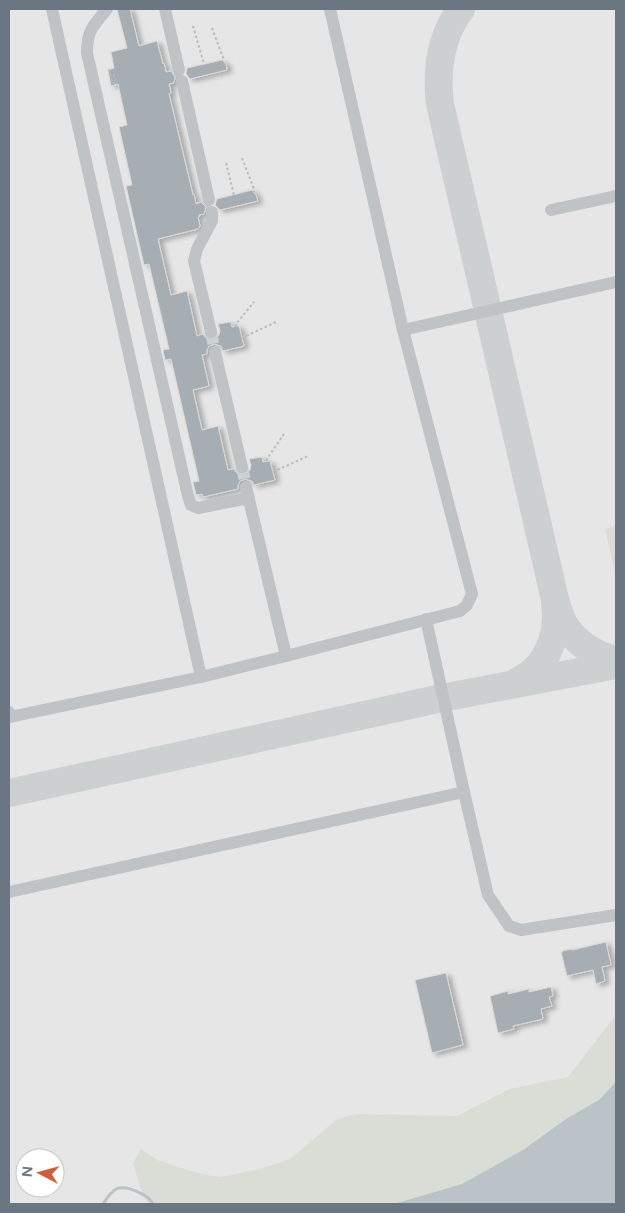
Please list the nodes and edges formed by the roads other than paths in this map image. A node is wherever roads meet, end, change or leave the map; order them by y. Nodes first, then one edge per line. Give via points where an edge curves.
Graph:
1 (52, 9) edge
2 (107, 9) edge
3 (165, 9) edge
4 (330, 9) edge
5 (616, 196) edge
6 (551, 210) dead end
7 (616, 282) edge
8 (403, 330) junction
9 (211, 332) tunnel mouth
10 (216, 352) tunnel mouth
11 (242, 467) tunnel mouth
12 (426, 619) junction
13 (286, 656) junction
14 (201, 677) junction
15 (9, 715) edge
16 (464, 792) junction
17 (9, 892) edge
18 (616, 915) edge

1 - 14 lane
2 - 13 lane via 92,27 86,53 188,496 191,505 198,508 248,493
3 - 9 lane via 211,206 212,221 194,261
4 - 8 lane
5 - 6 lane
7 - 8 lane
8 - 12 lane via 472,594 468,605 460,611
10 - 11 lane
12 - 13 lane
12 - 16 lane
13 - 14 lane
14 - 15 lane
16 - 17 lane
16 - 18 lane via 488,895 509,926 522,930

